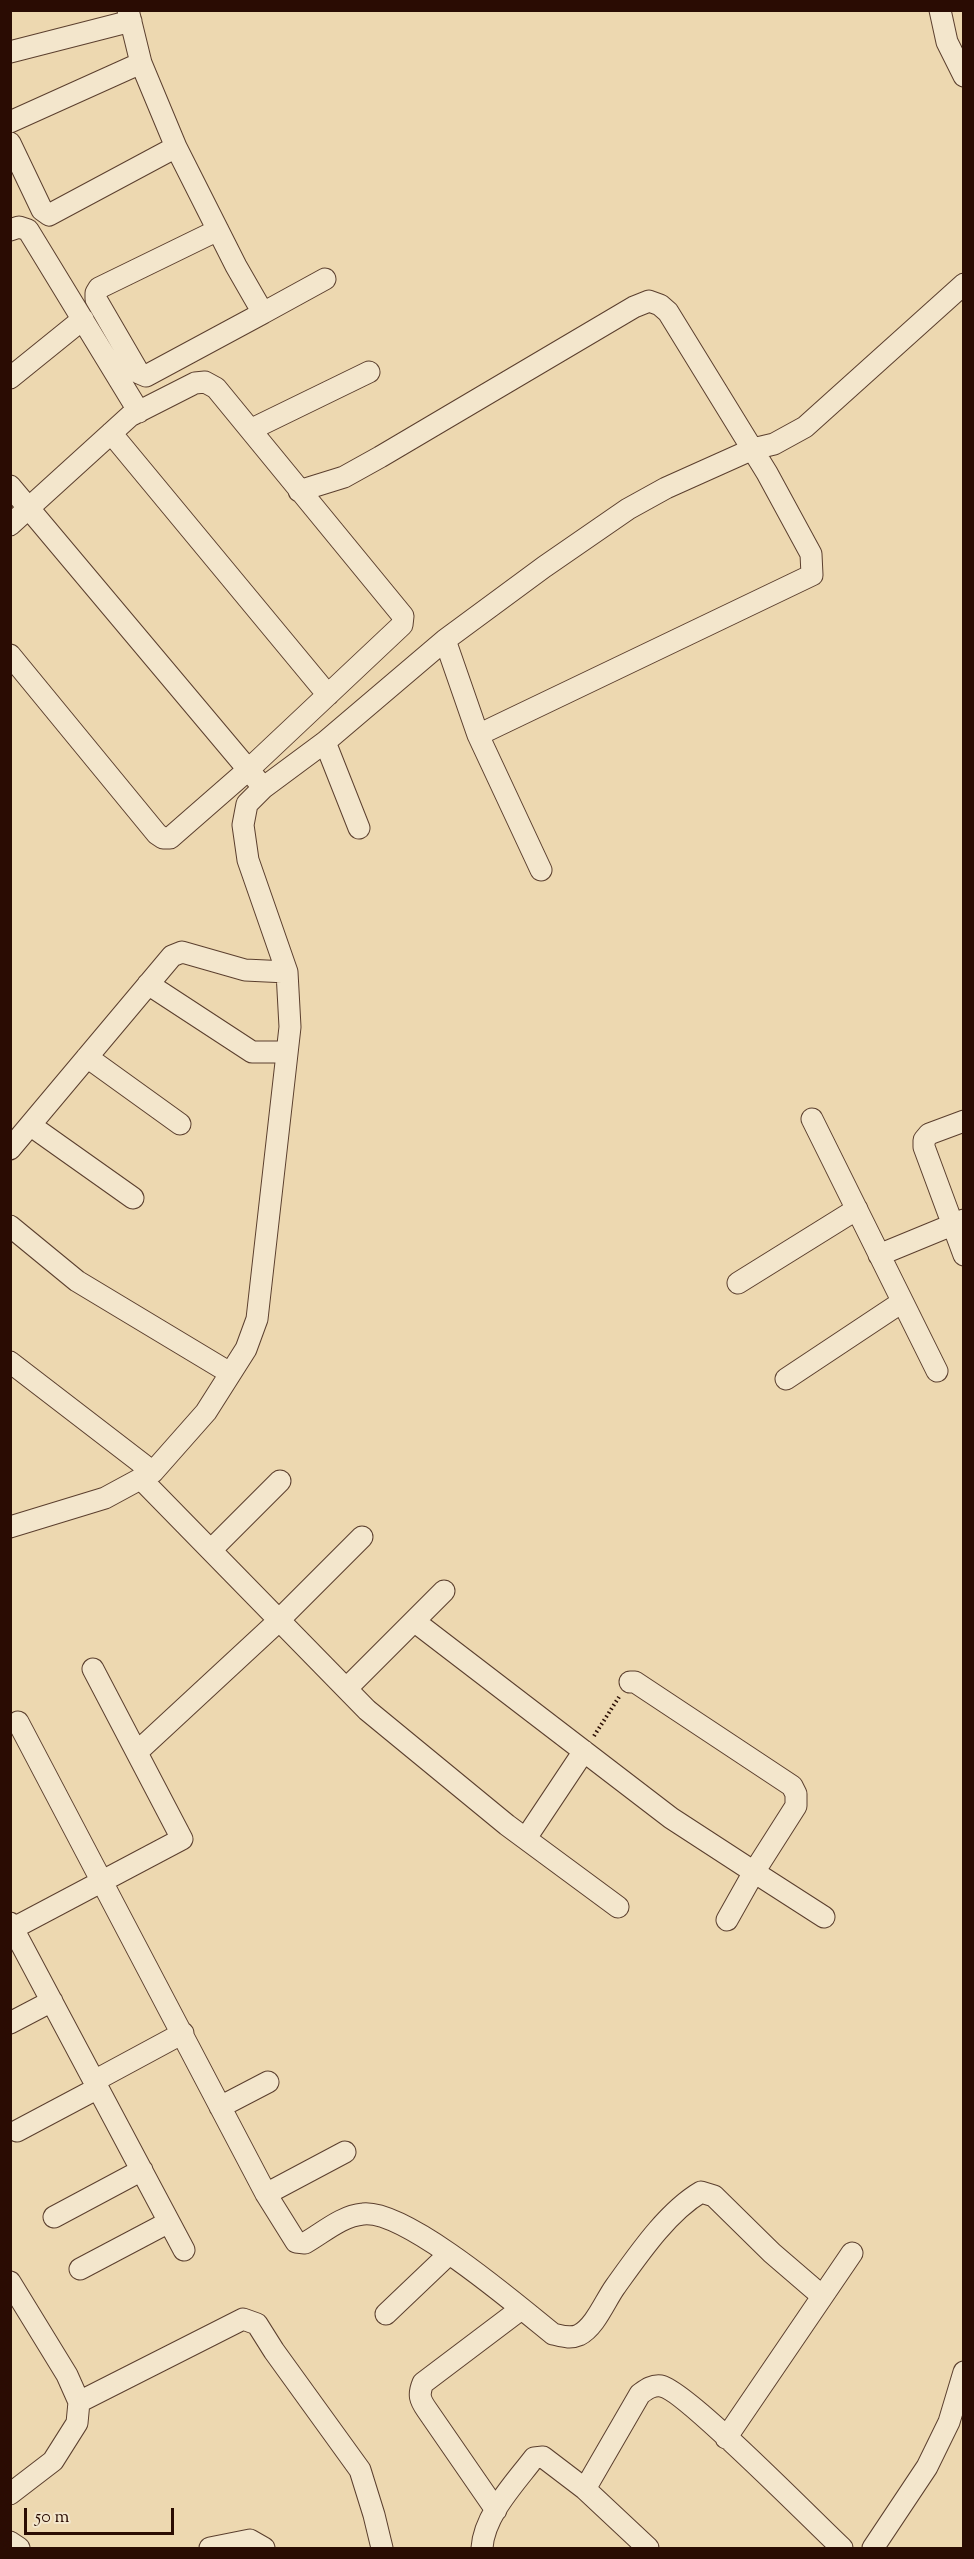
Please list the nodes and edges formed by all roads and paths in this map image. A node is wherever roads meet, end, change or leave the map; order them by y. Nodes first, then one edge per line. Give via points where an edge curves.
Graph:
1 (940, 10) edge
2 (129, 16) edge
3 (10, 52) edge
4 (141, 63) junction
5 (963, 76) edge
6 (10, 122) edge
7 (10, 143) edge
8 (176, 147) junction
9 (13, 222) edge
10 (218, 230) junction
11 (325, 279) dead end
12 (963, 284) edge
13 (263, 313) junction
14 (83, 320) junction
15 (369, 372) dead end
16 (10, 378) edge
17 (139, 412) junction
18 (252, 429) junction
19 (111, 433) junction
20 (753, 449) junction
21 (10, 486) edge
22 (299, 491) junction
23 (30, 508) junction
24 (10, 525) edge
25 (445, 640) junction
26 (10, 655) edge
27 (328, 694) junction
28 (478, 735) junction
29 (325, 742) junction
30 (249, 769) junction
31 (264, 788) junction
32 (359, 828) dead end
33 (541, 870) dead end
34 (287, 972) junction
35 (148, 984) junction
36 (286, 1052) junction
37 (87, 1057) junction
38 (812, 1119) dead end
39 (963, 1121) edge
40 (180, 1124) dead end
41 (30, 1125) junction
42 (10, 1149) edge
43 (133, 1198) dead end
44 (857, 1209) junction
45 (958, 1222) edge
46 (10, 1226) edge
47 (879, 1255) junction
48 (963, 1255) edge
49 (738, 1283) dead end
50 (902, 1302) junction
51 (10, 1362) edge
52 (937, 1371) dead end
53 (230, 1373) junction
54 (786, 1379) dead end
55 (147, 1475) junction
56 (280, 1481) dead end
57 (10, 1527) edge
58 (362, 1537) dead end
59 (211, 1550) junction
60 (444, 1591) dead end
61 (279, 1619) junction
62 (414, 1621) junction
63 (93, 1669) dead end
64 (630, 1682) joint
65 (347, 1688) junction
66 (18, 1722) dead end
67 (584, 1751) junction
68 (136, 1752) junction
69 (526, 1838) junction
70 (754, 1872) junction
71 (102, 1882) junction
72 (618, 1907) dead end
73 (824, 1917) dead end
74 (727, 1920) dead end
75 (12, 1928) edge
76 (52, 2001) junction
77 (10, 2023) edge
78 (183, 2033) junction
79 (268, 2082) dead end
80 (96, 2084) junction
81 (220, 2107) junction
82 (17, 2131) dead end
83 (345, 2152) dead end
84 (142, 2170) junction
85 (266, 2194) junction
86 (54, 2217) dead end
87 (169, 2222) junction
88 (184, 2250) dead end
89 (852, 2253) dead end
90 (449, 2254) junction
91 (81, 2269) dead end
92 (10, 2282) edge
93 (822, 2296) junction
94 (522, 2309) junction
95 (386, 2314) dead end
96 (963, 2372) edge
97 (80, 2402) junction
98 (726, 2438) junction
99 (585, 2489) junction
100 (10, 2494) edge
101 (496, 2510) junction
102 (10, 2542) edge
103 (19, 2548) edge
104 (210, 2548) edge
105 (264, 2548) edge
106 (382, 2548) edge
107 (482, 2548) edge
108 (648, 2548) edge
109 (842, 2548) edge
110 (873, 2548) edge

1 - 5 street via 946,42
2 - 3 street
2 - 4 street
4 - 6 street
4 - 8 street
7 - 8 street via 48,215
8 - 10 street
9 - 14 street via 28,230
10 - 13 street
10 - 13 street via 99,288 96,299 139,373 146,375
11 - 13 street
12 - 20 street via 805,427 774,444
14 - 16 street
14 - 17 street
15 - 18 street
17 - 18 street via 195,383 205,382 216,388
17 - 19 street
18 - 22 street
19 - 23 street
19 - 27 street
20 - 22 street via 668,312 649,301 344,477
20 - 25 street via 628,509
20 - 28 street via 811,554 812,575
21 - 23 street
22 - 27 street via 403,616 402,625
23 - 24 street
23 - 30 street
25 - 28 street
25 - 29 street
26 - 30 street via 163,838 176,835
27 - 30 street
28 - 33 street
29 - 31 street
29 - 32 street
30 - 31 street
31 - 34 street via 248,804 243,825 248,860
34 - 35 street via 245,969 182,952 172,956
34 - 36 street via 290,1005
35 - 36 street via 252,1052
35 - 37 street
36 - 53 street via 257,1319 246,1348
37 - 40 street
37 - 41 street
38 - 44 street
39 - 45 street via 929,1134 924,1140
41 - 42 street
41 - 43 street
44 - 47 street
44 - 49 street
45 - 47 street
45 - 48 street
46 - 53 street via 77,1281
47 - 50 street
50 - 52 street
50 - 54 street
51 - 55 street
53 - 55 street via 206,1412
55 - 57 street via 105,1498
55 - 59 street
56 - 59 street
58 - 61 street
59 - 61 street
60 - 62 street
61 - 65 street
61 - 68 street
62 - 65 street
62 - 67 street
63 - 68 street
64 - 67 path
64 - 70 street via 792,1786 796,1806
65 - 69 street via 367,1710
66 - 71 street
67 - 69 street
67 - 70 street via 671,1818
68 - 71 street via 182,1839
69 - 72 street
70 - 73 street
70 - 74 street
71 - 75 street
71 - 78 street
75 - 76 street
76 - 77 street
76 - 80 street
78 - 80 street
78 - 81 street
79 - 81 street
80 - 82 street
80 - 84 street
81 - 85 street
83 - 85 street
84 - 86 street
84 - 87 street
85 - 90 street via 292,2237 301,2244 335,2224 364,2214 394,2221
87 - 88 street
87 - 91 street
89 - 93 street
90 - 94 street
90 - 95 street
92 - 97 street
93 - 94 street via 714,2196 701,2192 670,2216 581,2334 568,2338 553,2334
93 - 98 street
94 - 101 street via 423,2383 420,2392 420,2400
96 - 110 street via 949,2422 927,2468
97 - 100 street via 77,2423 53,2461
97 - 106 street via 243,2319 257,2324 360,2470
98 - 99 street via 662,2386 650,2387 640,2394
98 - 109 street
99 - 101 street via 543,2457 534,2458
99 - 108 street
101 - 107 street
102 - 103 street
104 - 105 street via 250,2540

